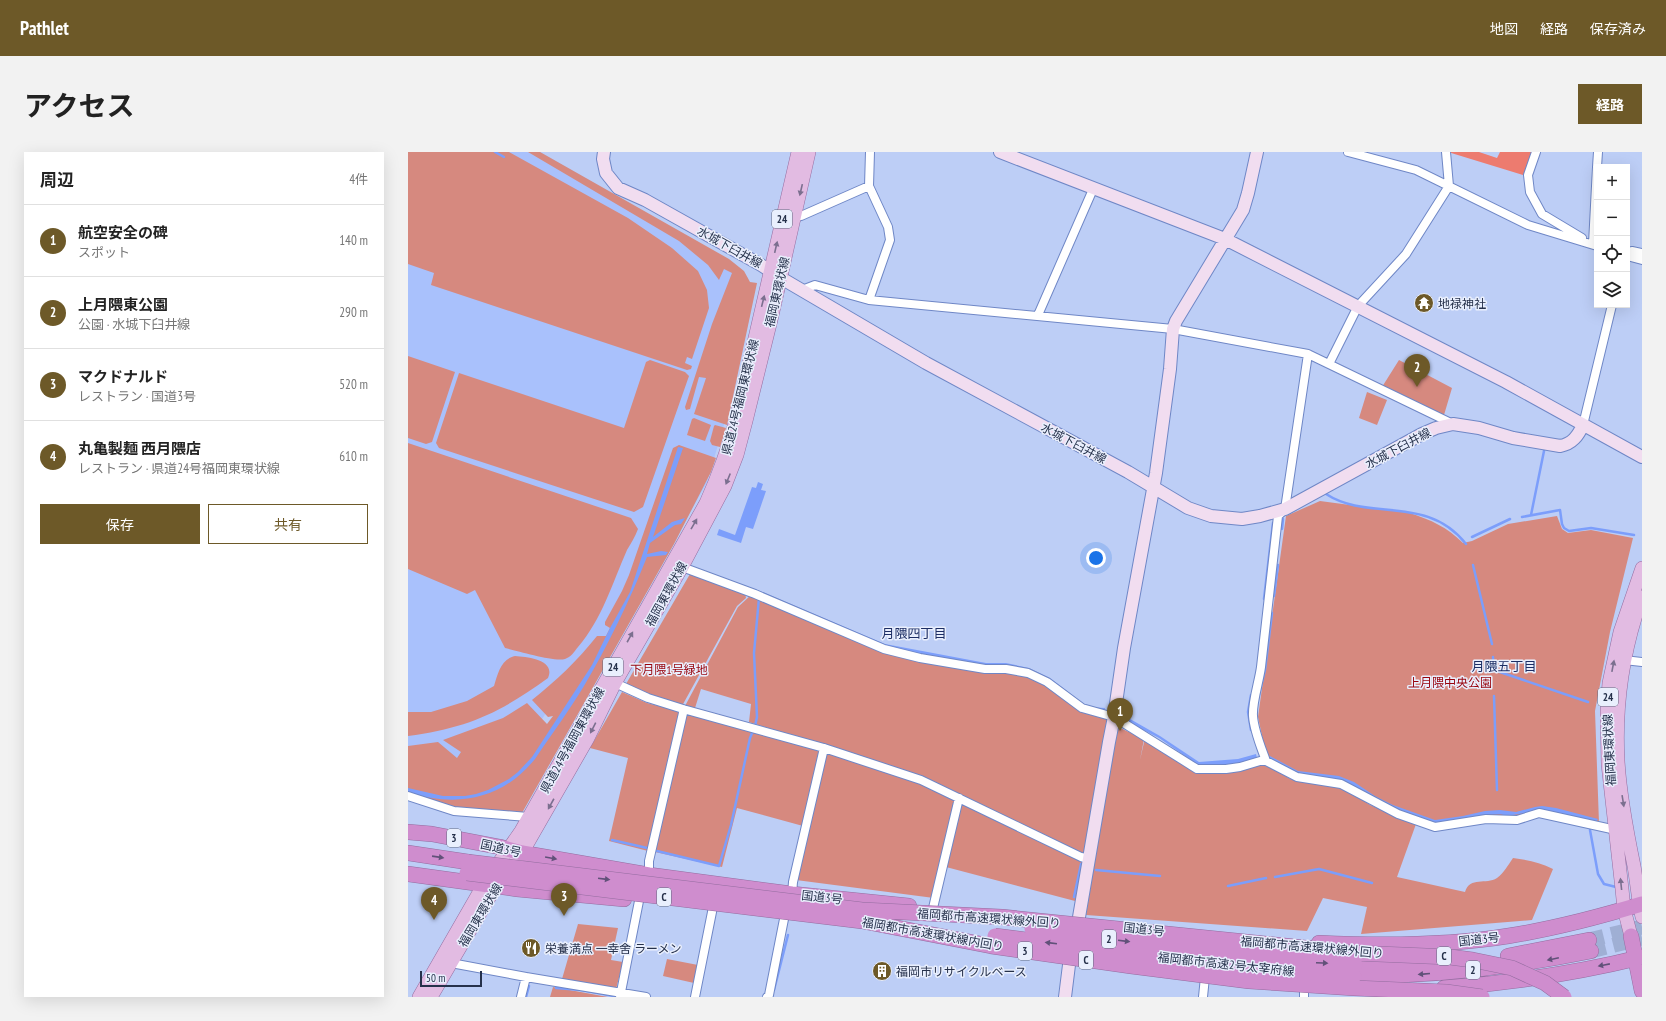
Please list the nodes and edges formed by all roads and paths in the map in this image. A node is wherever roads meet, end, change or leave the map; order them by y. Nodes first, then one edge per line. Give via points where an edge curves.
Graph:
1 (604, 152) edge
2 (798, 152) edge
3 (809, 152) edge
4 (870, 152) edge
5 (1000, 152) edge
6 (1257, 152) edge
7 (1348, 152) edge
8 (1446, 152) edge
9 (1536, 152) edge
10 (1598, 152) edge
11 (1597, 164) edge
12 (869, 186) junction
13 (1449, 186) junction
14 (1094, 187) junction
15 (1596, 200) edge
16 (794, 218) junction
17 (1595, 236) edge
18 (1225, 239) junction
19 (1594, 244) edge
20 (1594, 245) edge
21 (1630, 253) edge
22 (1642, 253) edge
23 (1630, 256) edge
24 (1642, 260) edge
25 (776, 274) junction
26 (802, 290) junction
27 (869, 300) junction
28 (1358, 306) junction
29 (1611, 308) edge
30 (1038, 316) junction
31 (1173, 329) junction
32 (1308, 354) junction
33 (1329, 364) junction
34 (1453, 424) junction
35 (1583, 425) junction
36 (1642, 457) edge
37 (1152, 487) junction
38 (1284, 509) junction
39 (682, 568) junction
40 (1642, 568) edge
41 (1642, 597) edge
42 (1624, 660) junction
43 (1642, 662) edge
44 (615, 683) junction
45 (683, 709) junction
46 (1114, 717) junction
47 (824, 748) junction
48 (1266, 761) junction
49 (408, 796) edge
50 (959, 798) junction
51 (528, 817) junction
52 (1616, 830) junction
53 (408, 832) edge
54 (508, 849) junction
55 (408, 853) edge
56 (522, 854) junction
57 (1089, 859) junction
58 (408, 866) edge
59 (408, 873) edge
60 (648, 875) junction
61 (490, 885) junction
62 (792, 894) junction
63 (639, 901) junction
64 (713, 907) junction
65 (933, 908) junction
66 (1641, 908) edge
67 (1624, 909) junction
68 (785, 914) junction
69 (862, 915) junction
70 (1078, 923) junction
71 (1631, 936) joint
72 (1590, 946) tunnel mouth
73 (1070, 957) junction
74 (1639, 958) edge
75 (451, 963) junction
76 (1550, 976) junction
77 (526, 977) junction
78 (1205, 977) junction
79 (1642, 990) edge
80 (1304, 993) edge
81 (1422, 993) edge
82 (620, 995) edge
83 (419, 997) edge
84 (431, 997) edge
85 (521, 997) edge
86 (646, 997) edge
87 (695, 997) edge
88 (767, 997) edge
89 (1065, 997) edge
90 (1203, 997) edge
91 (1482, 997) edge
92 (1553, 997) edge
93 (1564, 997) edge

1 - 25 main road, 水城下臼井線 via 606,173 618,188 648,202
25 -> 2 main road, 県道24号福岡東環状線 / 24
3 -> 16 main road, 福岡東環状線 / 24
4 - 12 street
5 - 14 main road
6 - 18 main road via 1242,210
7 - 13 street via 1416,170
8 - 13 street
9 - 19 street via 1528,175 1530,192 1542,214
10 - 11 street
12 - 16 street
12 - 27 street via 888,227 890,240
13 - 20 street via 1528,224
13 - 28 street via 1406,254
14 - 18 main road
14 - 30 street
15 - 17 street
16 - 25 main road, 福岡東環状線 / 24
18 - 28 main road
18 - 31 main road
21 - 22 street
23 - 24 street
25 - 26 main road, 水城下臼井線
25 -> 39 main road, 福岡東環状線 / 24 via 737,454 725,486
51 -> 25 main road, 県道24号福岡東環状線 / 24 via 716,482 728,452
26 - 27 street via 815,285
26 - 37 main road, 水城下臼井線 via 913,356
27 - 30 street
28 - 33 street
28 - 35 main road via 1506,382
29 - 35 street
30 - 31 street
31 - 32 street
31 - 37 main road via 1170,376
32 - 33 street
32 - 38 street
33 - 34 street
34 - 35 main road, 水城下臼井線 via 1560,446 1567,445 1578,436
34 - 38 main road, 水城下臼井線 via 1422,434
35 - 36 main road
37 - 38 main road, 水城下臼井線 via 1188,508 1211,516 1242,519
37 - 46 main road
38 - 48 street via 1278,516 1261,667 1253,704 1253,717
39 - 44 main road, 福岡東環状線 / 24
39 - 46 street via 754,594 884,649 985,669 1028,673 1047,682 1082,708
52 -> 40 main road, 福岡東環状線 / 24 via 1608,764 1609,684 1620,632
41 - 42 main road, 福岡東環状線 / 24
42 - 43 street
42 -> 66 main road, 福岡東環状線 / 24 via 1618,711 1618,763
44 - 45 street via 648,698
44 -> 56 main road, 福岡東環状線 / 24 via 588,738
45 - 47 street
45 - 60 street
46 - 48 street via 1198,769 1226,769
46 - 57 main road
47 - 50 street via 921,780
47 - 62 street
48 - 52 street via 1297,777 1341,784 1398,814 1435,827 1486,819 1517,820 1539,813
49 - 51 street via 454,811
50 - 57 street
50 - 65 street
51 - 54 main road, 県道24号福岡東環状線 / 24
67 -> 52 main road, 福岡東環状線 / 24
53 - 54 highway, 国道3号 / 3 via 432,834
54 - 56 highway, 国道3号 / 3
54 - 61 main road, 県道24号福岡東環状線 / 24
55 -> 69 highway, 福岡都市高速環状線外回り / C, bridge
56 -> 60 highway, 国道3号 / 3
56 - 61 main road, 福岡東環状線 / 24
57 - 70 main road
58 - 69 highway, 福岡都市高速環状線内回り / C, bridge
59 - 61 highway, 国道3号 / 3
60 - 62 highway, 国道3号 / 3
61 - 63 highway, 国道3号 / 3
61 - 75 main road, 福岡東環状線 / 24
61 - 83 main road, 県道24号福岡東環状線 / 24
62 - 65 highway, 国道3号 / 3
63 - 64 highway, 国道3号 / 3
63 - 82 street
64 - 68 highway, 国道3号 / 3
64 - 87 street
65 - 70 highway, 国道3号 / 3
66 - 67 highway, 国道3号 / 3
67 - 70 highway, 国道3号 / 3 via 1509,936 1425,944 1367,945 1259,941
67 - 71 main road, 福岡東環状線 / 24
68 - 73 highway, 国道3号 / 3
68 - 88 street via 770,994
69 - 72 highway, 福岡都市高速2号太宰府線 / 2, bridge via 1314,974 1355,970 1403,976 1493,968 1546,960
69 - 91 highway, 福岡都市高速環状線内回り / C, bridge via 991,946 1131,966 1257,981 1433,991
69 - 93 highway, 福岡都市高速環状線外回り / C, bridge via 1002,917 1354,953 1450,957 1512,968 1545,984
70 - 73 main road
71 - 74 highway
73 - 78 highway, 国道3号 / 3
73 - 89 main road
74 -> 76 highway, 国道3号 / 3
74 - 79 highway
75 - 77 street
75 - 84 main road, 福岡東環状線 / 24
76 - 81 highway, 国道3号 / 3
76 - 92 street
77 - 82 street
77 - 85 street
78 - 80 highway, 国道3号 / 3
78 - 90 street
80 - 81 highway, 国道3号 / 3
82 - 86 street

